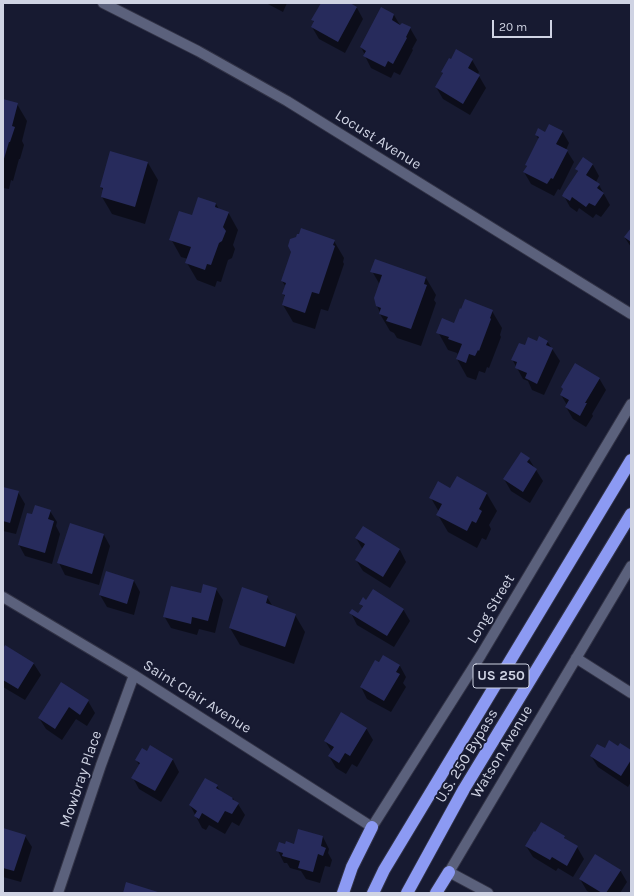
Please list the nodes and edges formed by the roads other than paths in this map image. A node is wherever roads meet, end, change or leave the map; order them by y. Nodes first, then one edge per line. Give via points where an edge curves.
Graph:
1 (103, 3) edge
2 (631, 314) edge
3 (631, 404) edge
4 (631, 460) edge
5 (631, 514) edge
6 (631, 566) edge
7 (3, 596) edge
8 (576, 658) junction
9 (134, 675) junction
10 (631, 693) edge
11 (372, 827) junction
12 (449, 872) junction
13 (58, 893) edge
14 (343, 893) edge
15 (373, 893) edge
16 (407, 893) edge
17 (436, 893) edge
18 (488, 893) edge

1 - 2 street, Locust Avenue via 198,51 286,101
3 - 11 street, Long Street via 481,655
4 - 15 highway, US 250 via 384,870
5 - 16 highway, U.S. 250 Bypass / US 250 via 464,789
6 - 8 street, Watson Avenue
7 - 9 street, Saint Clair Avenue
8 - 10 street
8 - 12 street, Watson Avenue
9 - 11 street, Saint Clair Avenue
9 - 13 street, Mowbray Place
11 - 14 highway via 352,867
12 - 17 highway
12 - 18 street

